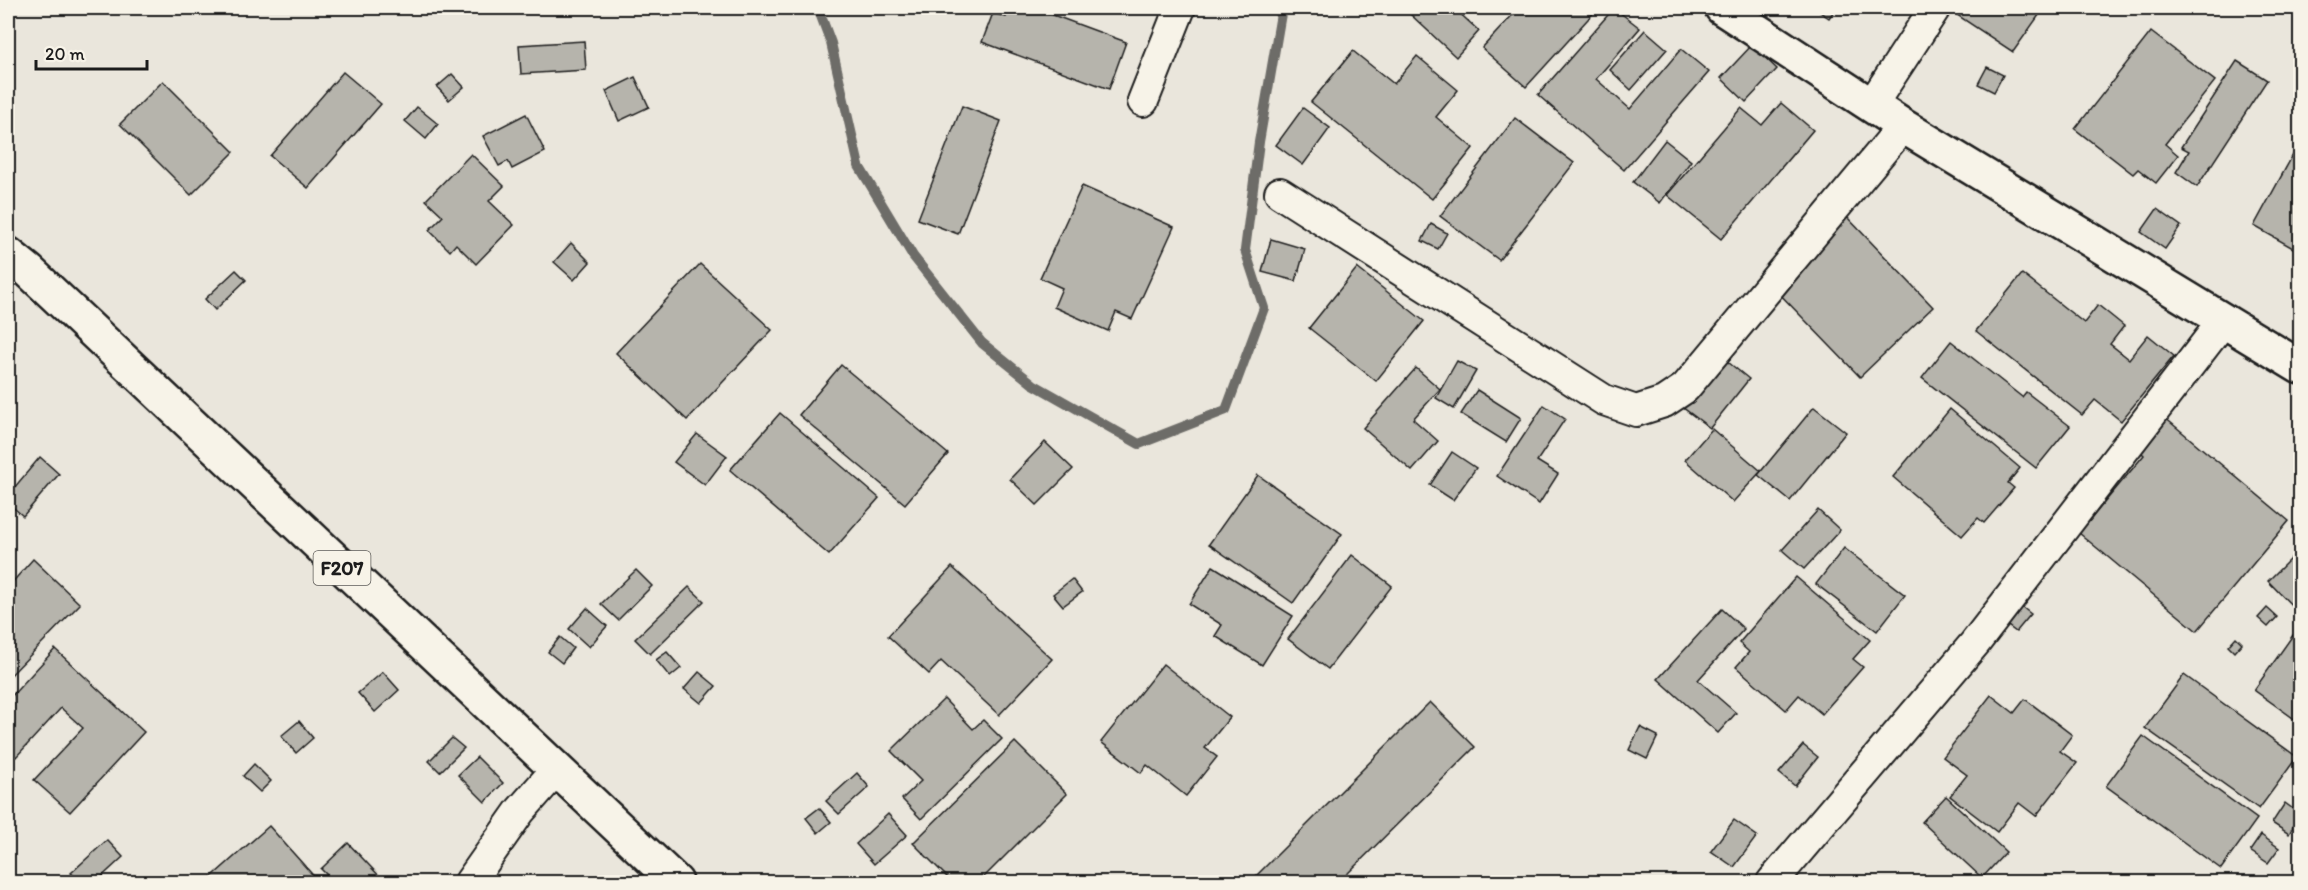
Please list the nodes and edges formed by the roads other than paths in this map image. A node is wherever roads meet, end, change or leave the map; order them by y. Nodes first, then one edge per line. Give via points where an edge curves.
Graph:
1 (1180, 8) edge
2 (1935, 8) edge
3 (1741, 12) edge
4 (1143, 101) dead end
5 (1871, 106) junction
6 (1903, 126) junction
7 (1280, 193) dead end
8 (8, 254) edge
9 (2224, 320) junction
10 (2301, 367) edge
11 (557, 769) junction
12 (470, 882) edge
13 (676, 882) edge
14 (1772, 882) edge

1 - 4 street
2 - 5 street
3 - 5 main road
5 - 6 main road
6 - 7 street via 1685,388 1664,402 1636,411 1605,400
6 - 9 main road
8 - 11 main road, F207
9 - 10 main road
9 - 14 street via 1975,643
11 - 12 street via 520,811
11 - 13 main road, F207

